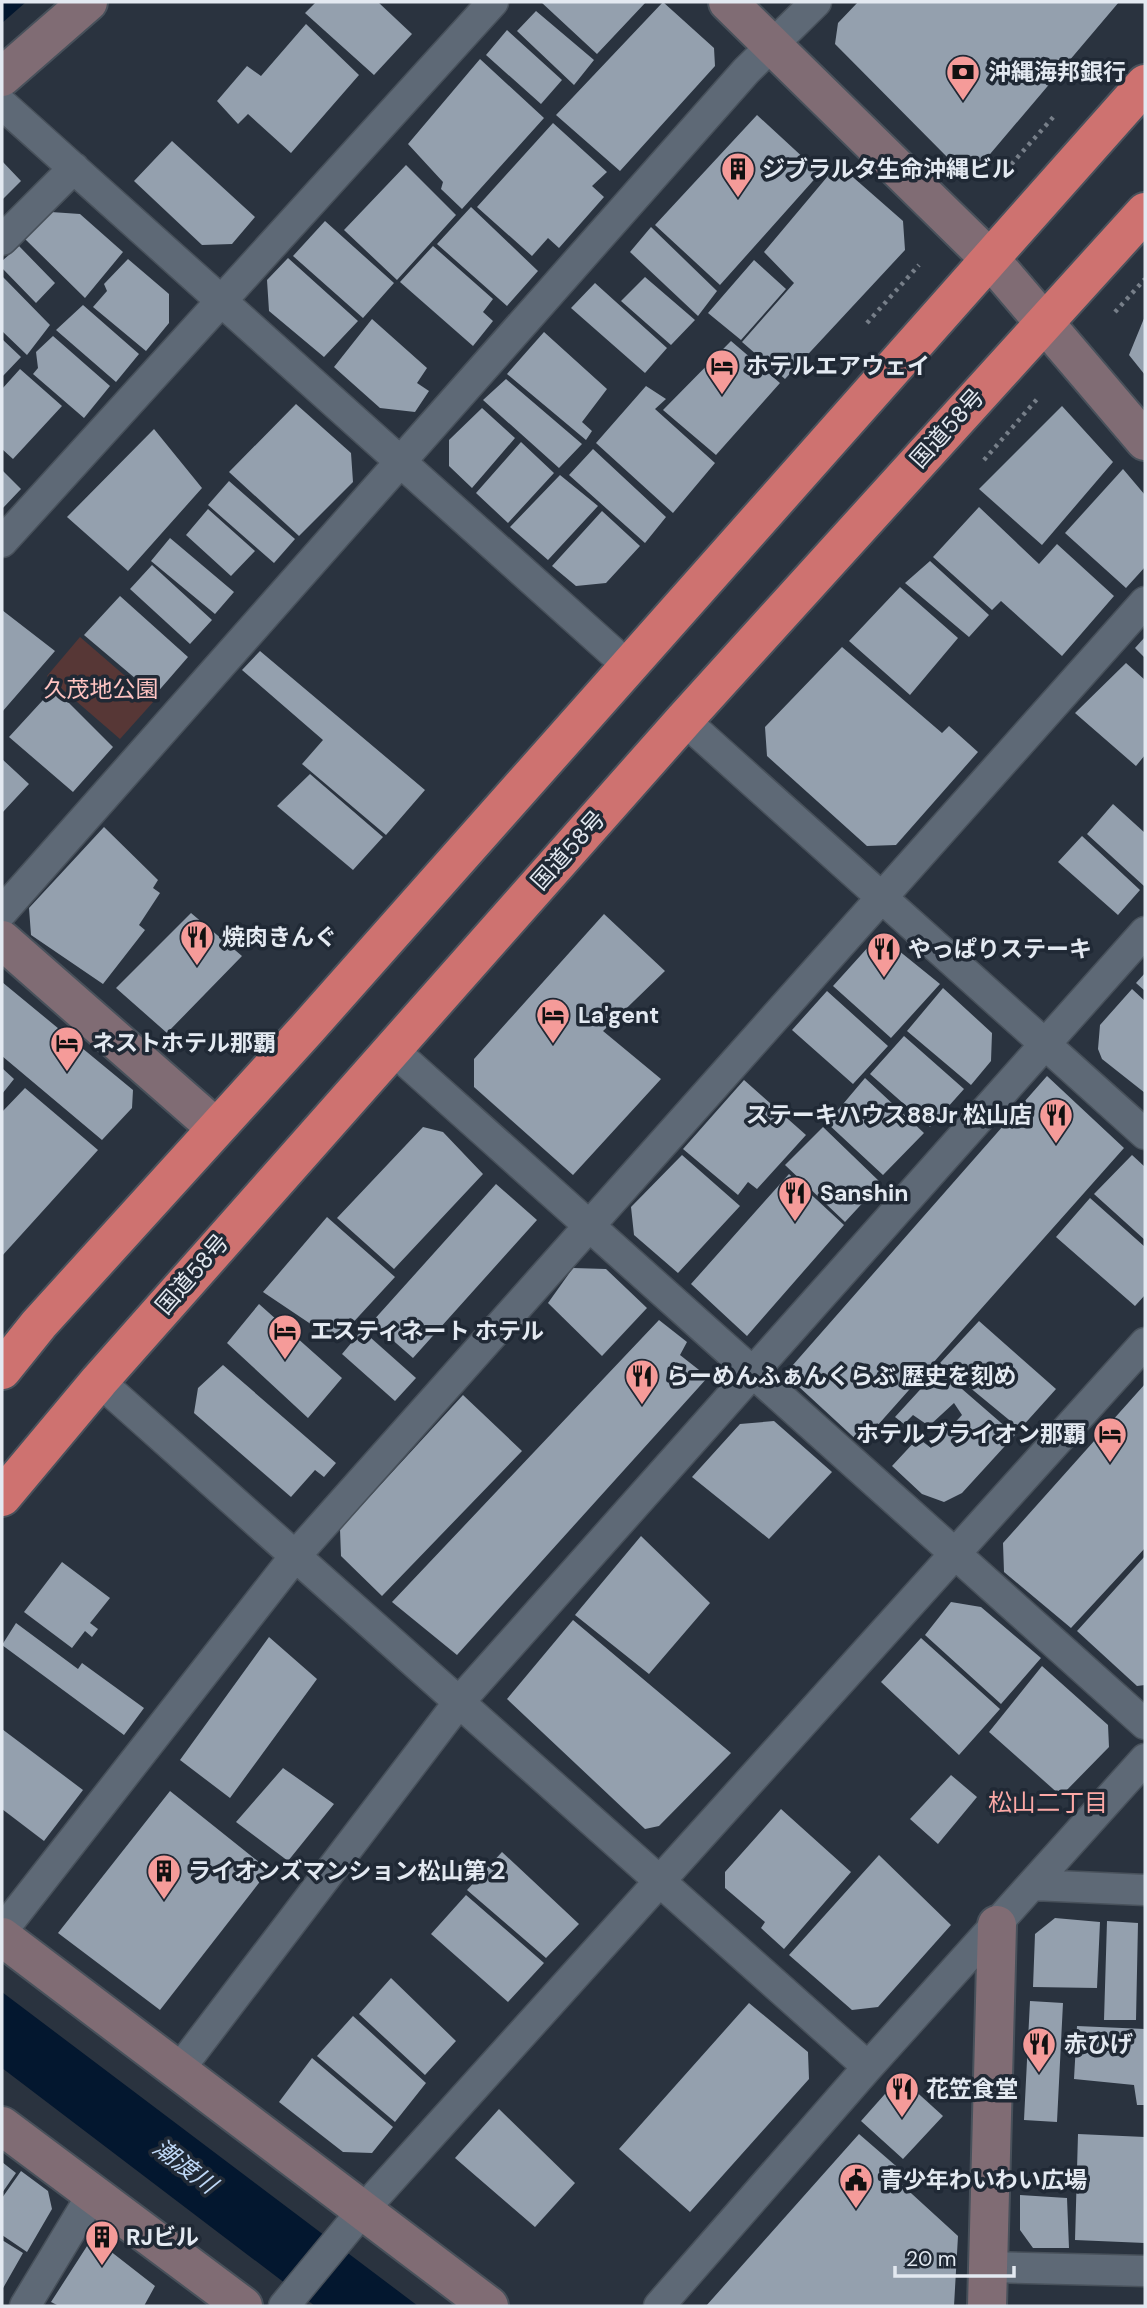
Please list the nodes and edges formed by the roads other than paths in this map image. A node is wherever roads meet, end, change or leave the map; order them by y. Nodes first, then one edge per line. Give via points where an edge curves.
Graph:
1 (88, 2) edge
2 (493, 2) edge
3 (728, 2) edge
4 (816, 2) edge
5 (771, 44) junction
6 (2, 77) edge
7 (1145, 85) edge
8 (2, 104) edge
9 (74, 168) junction
10 (1145, 212) edge
11 (2, 240) edge
12 (991, 260) junction
13 (221, 300) junction
14 (1044, 322) junction
15 (1145, 441) edge
16 (401, 460) junction
17 (2, 542) edge
18 (1145, 602) edge
19 (628, 666) junction
20 (684, 720) junction
21 (883, 898) junction
22 (2, 912) edge
23 (1145, 932) edge
24 (2, 940) edge
25 (1045, 1043) junction
26 (392, 1049) junction
27 (216, 1128) junction
28 (1145, 1134) edge
29 (590, 1228) junction
30 (1145, 1343) edge
31 (2, 1370) edge
32 (752, 1375) junction
33 (99, 1381) junction
34 (2, 1497) edge
35 (957, 1554) junction
36 (296, 1555) junction
37 (459, 1702) junction
38 (1145, 1724) edge
39 (1145, 1759) edge
40 (661, 1882) junction
41 (1033, 1885) junction
42 (1145, 1890) edge
43 (997, 1926) junction
44 (2, 1931) edge
45 (2, 1937) edge
46 (868, 2067) junction
47 (178, 2071) junction
48 (2, 2126) edge
49 (92, 2195) junction
50 (364, 2209) junction
51 (989, 2267) junction
52 (1145, 2271) edge
53 (25, 2306) edge
54 (243, 2306) edge
55 (284, 2306) edge
56 (489, 2306) edge
57 (659, 2306) edge
58 (987, 2306) edge

1 - 6 street
2 - 13 street
3 - 5 street
4 - 5 street
5 - 12 street
5 - 16 street
7 - 12 highway
8 - 9 street
9 - 11 street
9 - 13 street
10 - 14 highway, 国道58号
12 - 14 street
12 - 19 highway
13 - 16 street
13 - 17 street
14 - 15 street
14 - 20 highway, 国道58号
16 - 19 street
16 - 22 street
18 - 21 street
19 - 27 highway
20 - 21 street
20 - 26 highway, 国道58号
21 - 25 street
21 - 29 street
23 - 25 street
24 - 27 street
25 - 28 street
25 - 32 street
26 - 29 street
26 - 33 highway, 国道58号
27 - 31 highway
29 - 32 street
29 - 36 street
30 - 35 street
32 - 35 street
32 - 37 street
33 - 34 highway, 国道58号
33 - 36 street
35 - 38 street
35 - 40 street
36 - 37 street
36 - 44 street
37 - 40 street
37 - 47 street
39 - 41 street
40 - 46 street
40 - 50 street
41 - 42 street
41 - 43 street
43 - 46 street
43 - 51 street
45 - 47 street
46 - 57 street
47 - 50 street
48 - 49 street
49 - 53 street
49 - 54 street
50 - 55 street
50 - 56 street
51 - 52 street
51 - 58 street

